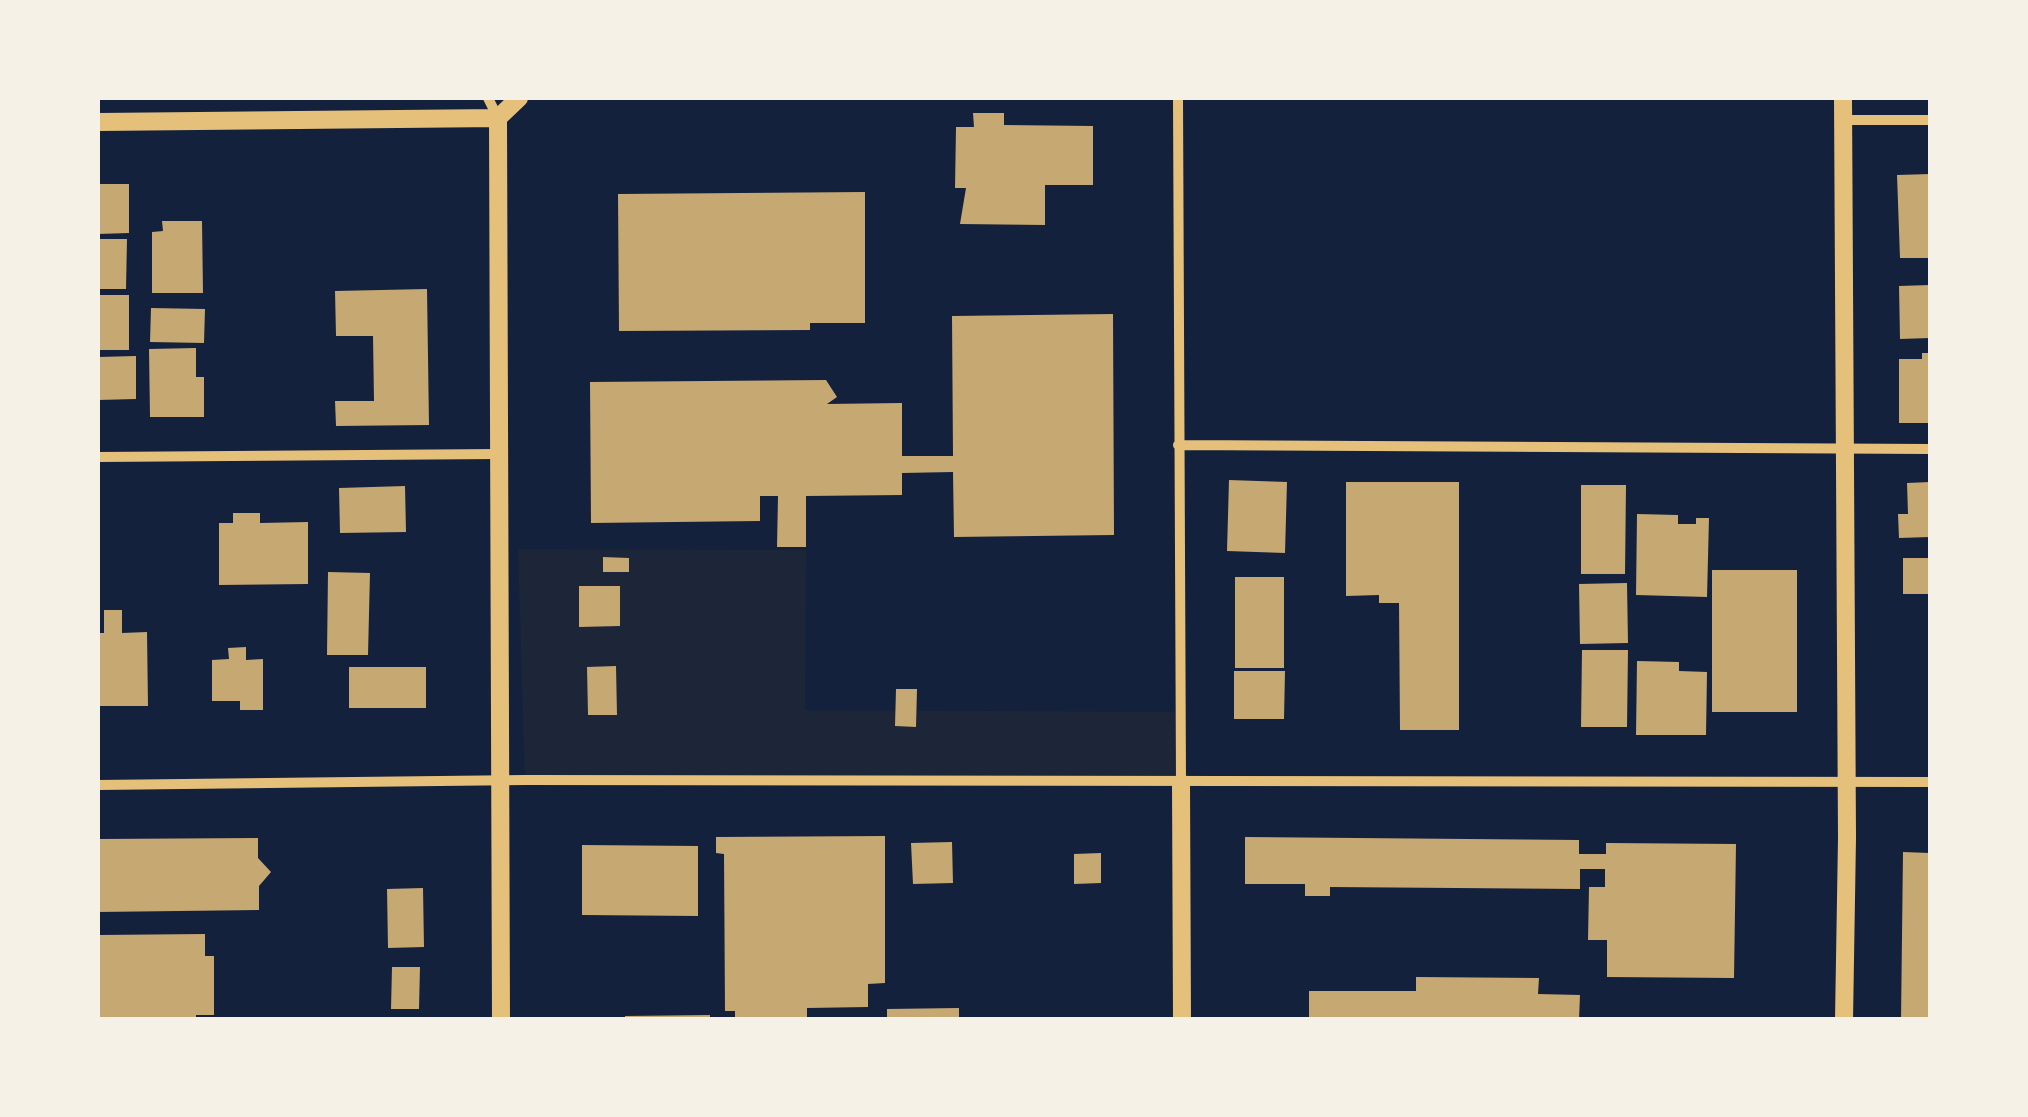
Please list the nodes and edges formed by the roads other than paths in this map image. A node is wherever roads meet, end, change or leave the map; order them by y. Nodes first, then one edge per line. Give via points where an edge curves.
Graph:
1 (488, 98) edge
2 (519, 98) edge
3 (1178, 98) edge
4 (1842, 98) edge
5 (498, 118) junction
6 (1843, 120) junction
7 (1930, 120) edge
8 (98, 122) edge
9 (1178, 445) junction
10 (1930, 449) edge
11 (1846, 450) junction
12 (499, 454) junction
13 (98, 456) edge
14 (500, 781) junction
15 (1847, 782) junction
16 (1930, 782) edge
17 (1181, 784) junction
18 (98, 785) edge
19 (501, 1020) edge
20 (1182, 1020) edge
21 (1844, 1020) edge

1 - 5 street
2 - 5 street
3 - 9 street
4 - 6 street
5 - 8 street
5 - 12 street
6 - 7 street
6 - 11 street
9 - 11 street
9 - 17 street
10 - 11 street
11 - 15 street
12 - 13 street
12 - 14 street
14 - 17 street
14 - 18 street
14 - 19 street
15 - 16 street
15 - 17 street
15 - 21 street
17 - 20 street

